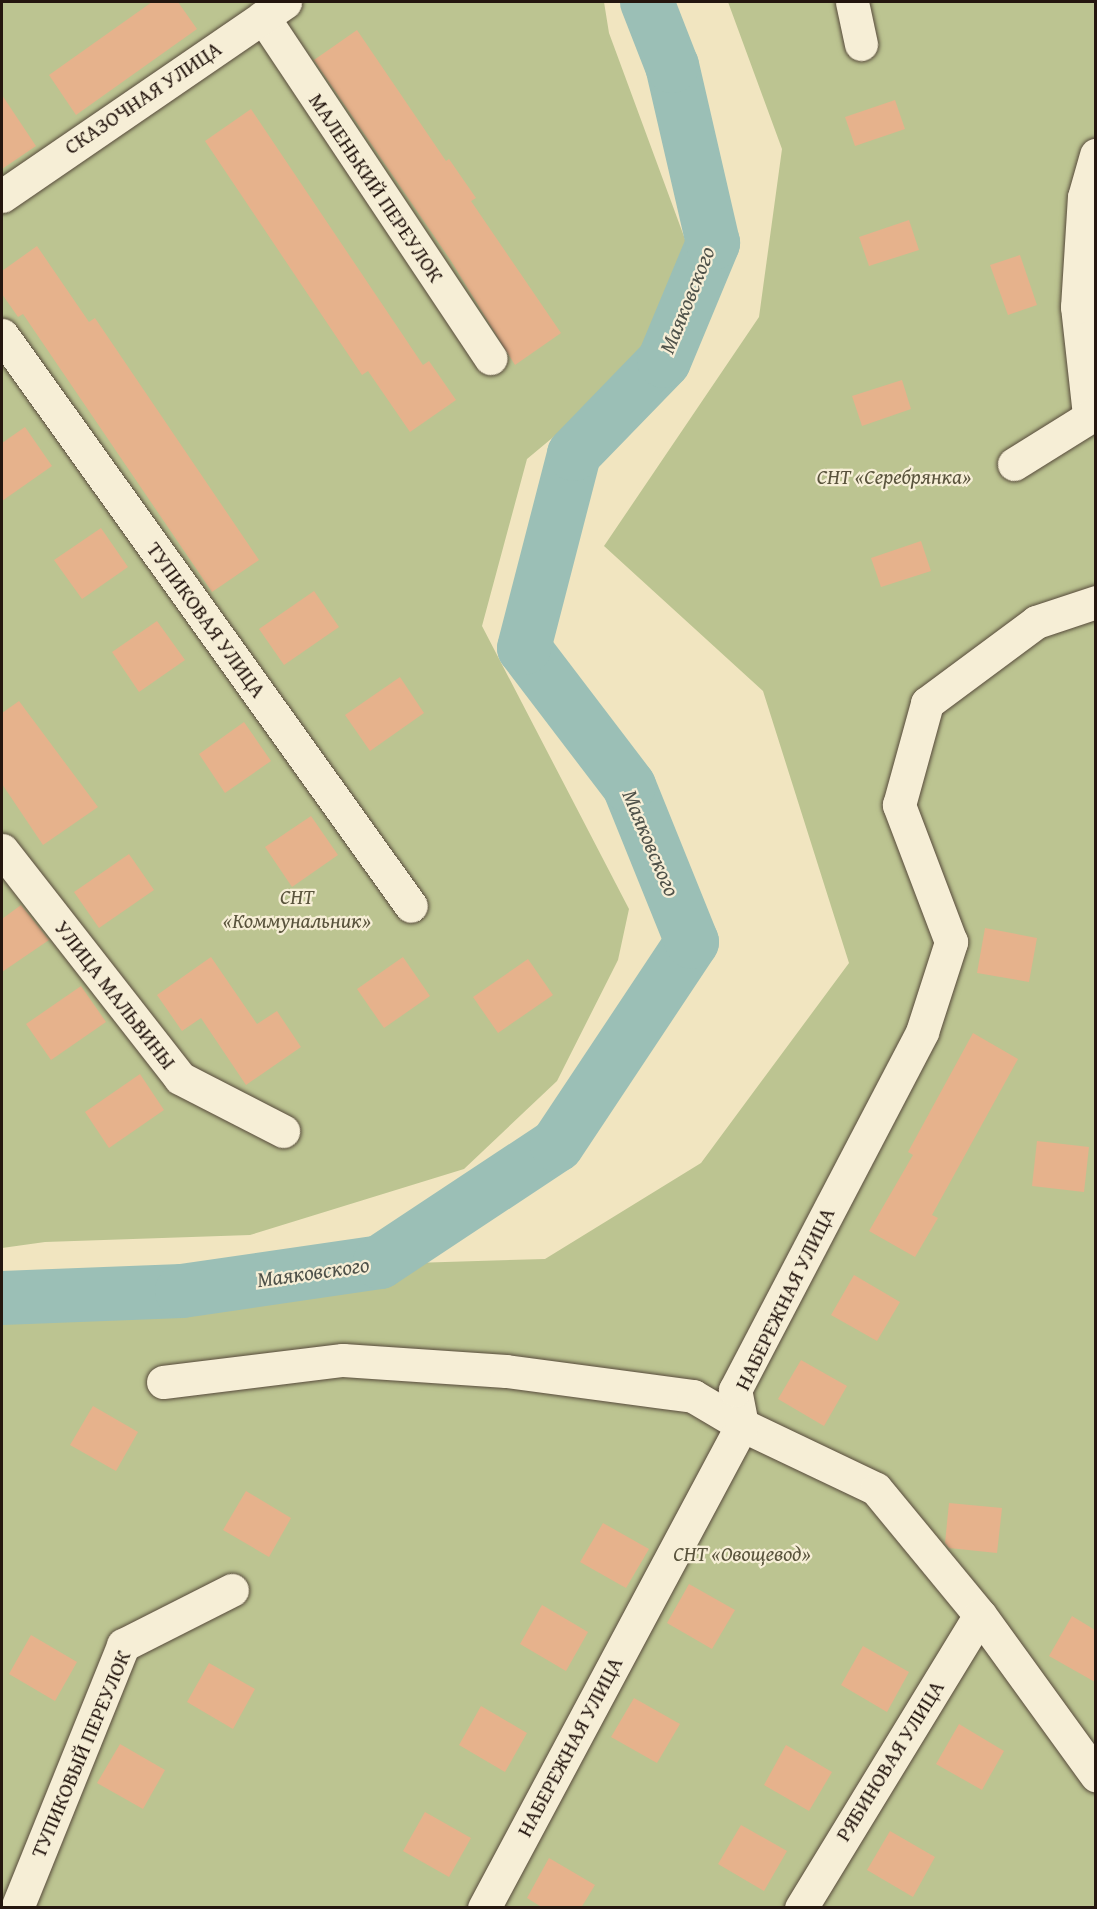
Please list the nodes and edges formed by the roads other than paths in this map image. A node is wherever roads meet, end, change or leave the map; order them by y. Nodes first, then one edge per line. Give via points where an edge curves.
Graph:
1 (852, 2) edge
2 (274, 9) edge
3 (861, 44) dead end
4 (1095, 155) edge
5 (2, 196) edge
6 (2, 335) edge
7 (490, 358) dead end
8 (1092, 414) edge
9 (1014, 464) dead end
10 (1095, 602) edge
11 (2, 850) edge
12 (411, 906) dead end
13 (283, 1131) dead end
14 (163, 1382) dead end
15 (742, 1425) junction
16 (232, 1590) dead end
17 (980, 1615) junction
18 (1095, 1775) edge
19 (17, 1908) edge
20 (484, 1908) edge
21 (801, 1908) edge

1 - 3 street
2 - 5 street, СКАЗОЧНАЯ УЛИЦА
2 - 7 street, МАЛЕНЬКИЙ ПЕРЕУЛОК
4 - 8 street via 1084,197 1077,307
6 - 12 street, ТУПИКОВАЯ УЛИЦА
8 - 9 street
10 - 15 street, НАБЕРЕЖНАЯ УЛИЦА via 1036,622 927,703 900,805 951,942 922,1032 735,1390
11 - 13 street, УЛИЦА МАЛЬВИНЫ via 180,1078
14 - 15 street via 343,1360 506,1371 693,1396
15 - 17 street via 876,1489
15 - 20 street, НАБЕРЕЖНАЯ УЛИЦА
16 - 19 street, ТУПИКОВЫЙ ПЕРЕУЛОК via 123,1645
17 - 18 street
17 - 21 street, РЯБИНОВАЯ УЛИЦА

